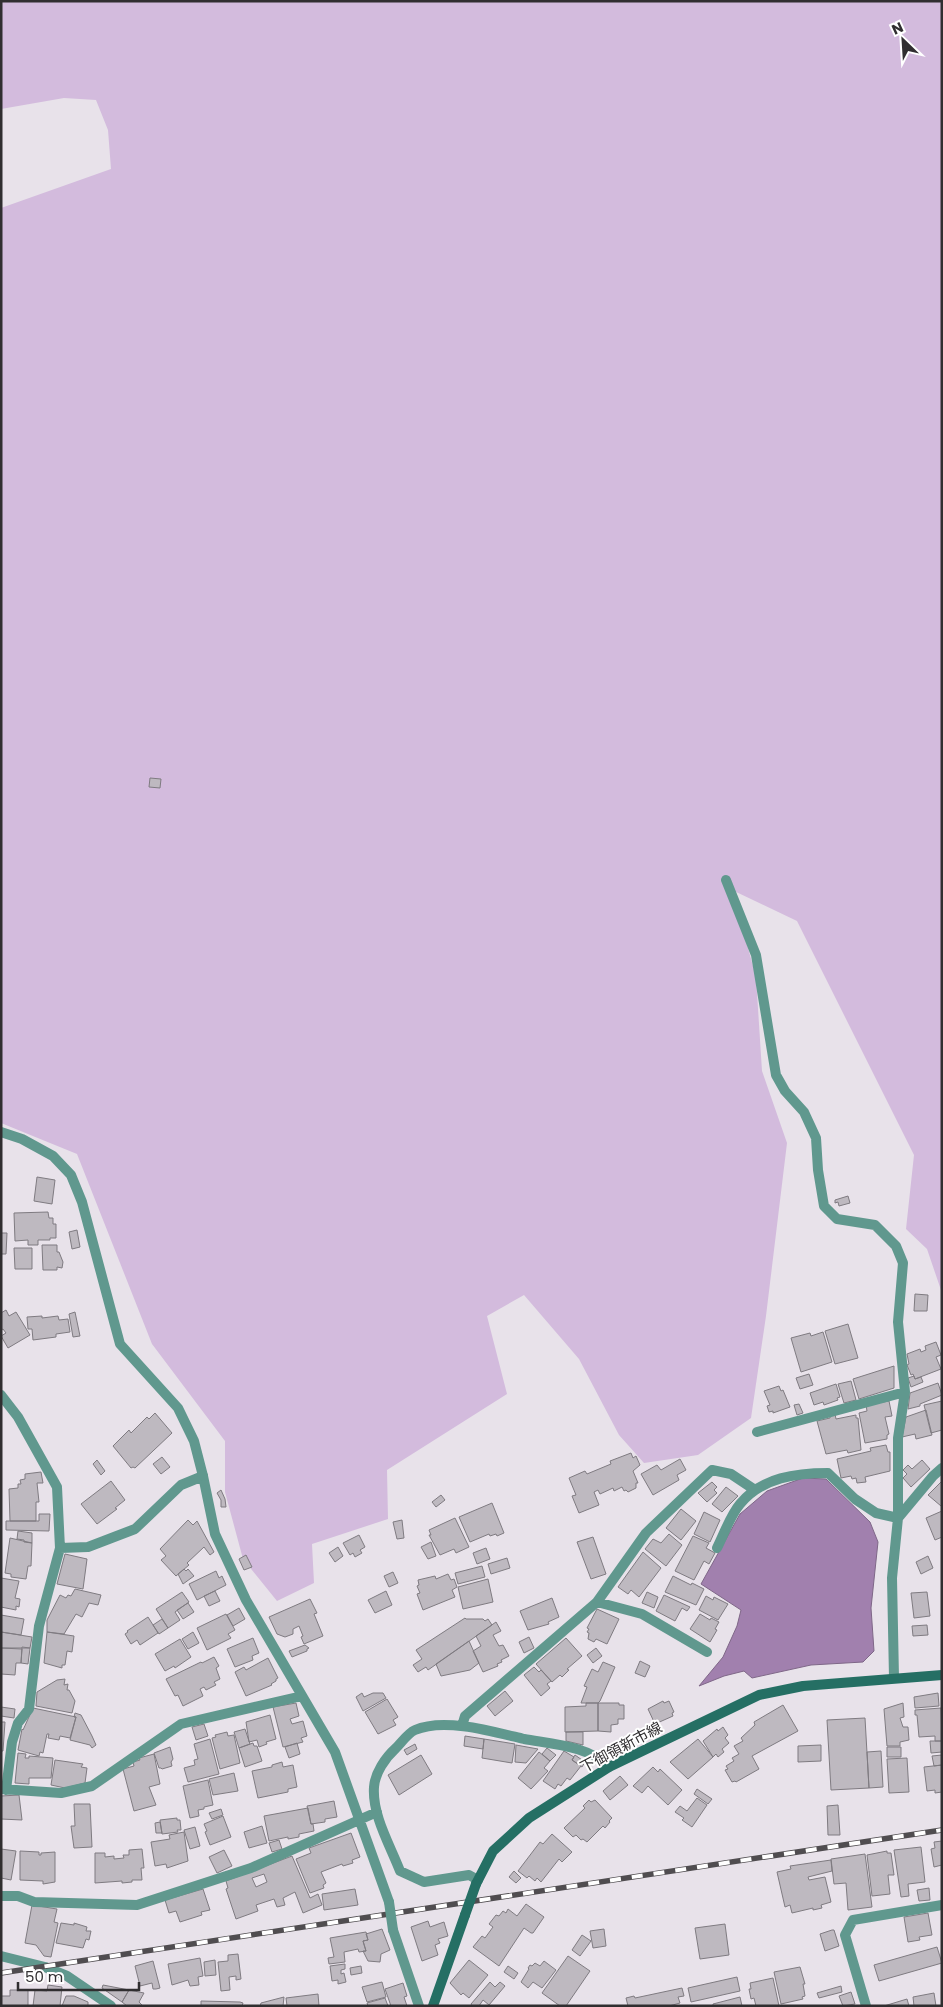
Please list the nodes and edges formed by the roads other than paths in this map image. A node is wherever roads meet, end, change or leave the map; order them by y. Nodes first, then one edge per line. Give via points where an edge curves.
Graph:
1 (726, 880) dead end
2 (1, 1132) edge
3 (905, 1392) junction
4 (1, 1395) edge
5 (757, 1432) dead end
6 (942, 1468) edge
7 (203, 1476) junction
8 (755, 1490) junction
9 (898, 1518) junction
10 (60, 1548) junction
11 (717, 1548) dead end
12 (597, 1602) junction
13 (707, 1652) dead end
14 (942, 1675) edge
15 (894, 1678) junction
16 (302, 1696) junction
17 (462, 1726) junction
18 (609, 1768) junction
19 (4, 1790) edge
20 (377, 1812) junction
21 (360, 1820) junction
22 (477, 1882) junction
23 (1, 1896) edge
24 (942, 1905) edge
25 (1, 1956) edge
26 (111, 2006) edge
27 (419, 2006) edge
28 (433, 2006) edge
29 (866, 2006) edge

1 - 3 street via 756,954 776,1075 804,1112 816,1138 824,1206 837,1219 875,1225 896,1246 903,1263 898,1322
2 - 7 street via 53,1156 71,1175 82,1202 120,1344 178,1408 194,1441
3 - 5 street
3 - 9 street via 898,1438
4 - 10 street via 18,1418 57,1487
6 - 9 street
7 - 10 street via 181,1486 135,1529 88,1547
7 - 16 street via 215,1534 246,1600
8 - 9 street via 778,1478 801,1473 828,1473 855,1499 876,1512
8 - 11 street via 740,1504
8 - 12 street via 731,1474 712,1470 646,1533
9 - 15 street via 892,1578
10 - 19 street via 39,1626 28,1709 18,1723 12,1742
12 - 13 street via 642,1614
12 - 17 street via 465,1716
14 - 15 main road, 下御領新市線
15 - 18 main road, 下御領新市線 via 803,1686 758,1695
16 - 19 street via 180,1724 92,1786 61,1793
16 - 21 street via 335,1752
17 - 18 street via 578,1750 602,1759
17 - 20 street via 414,1730 392,1752 381,1765 374,1787
18 - 22 main road, 下御領新市線 via 529,1818 493,1851
20 - 21 street
20 - 22 street via 400,1871 424,1882 469,1875
21 - 23 street via 251,1868 138,1905 34,1902 18,1896
21 - 27 street, bridge via 389,1902 393,1930
22 - 28 main road, 下御領新市線, bridge
24 - 29 street via 853,1920 845,1935
25 - 26 street via 67,1976

